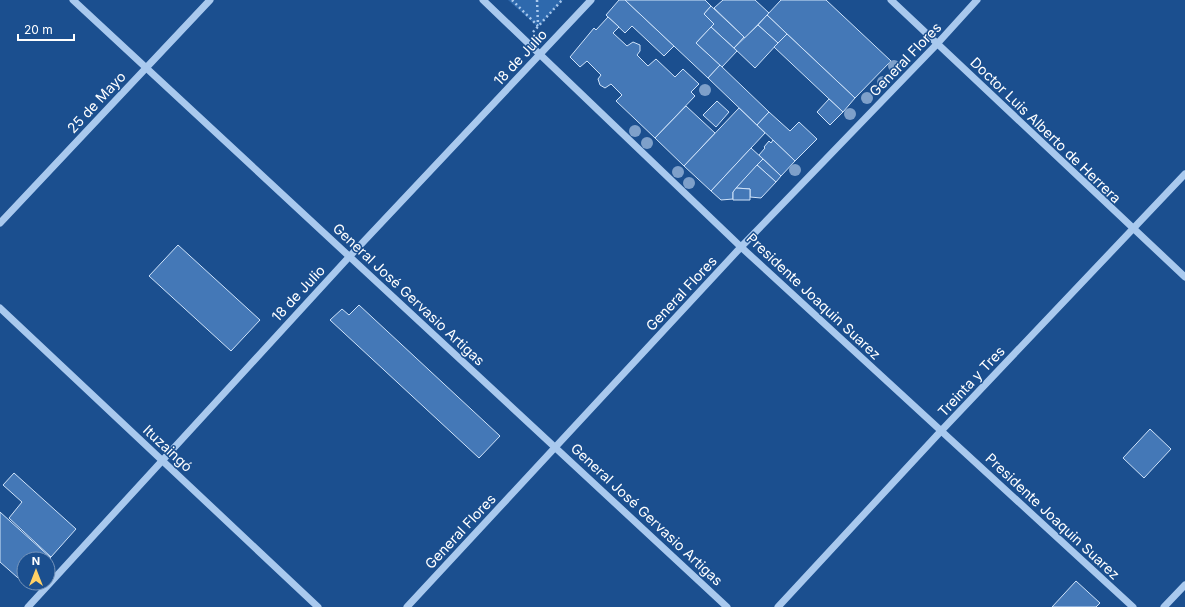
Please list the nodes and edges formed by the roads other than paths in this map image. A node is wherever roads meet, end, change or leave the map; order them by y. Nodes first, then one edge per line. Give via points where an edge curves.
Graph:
1 (73, 0) edge
2 (210, 0) edge
3 (483, 0) edge
4 (591, 0) edge
5 (891, 0) edge
6 (977, 0) edge
7 (937, 44) junction
8 (540, 55) junction
9 (145, 69) junction
10 (1185, 174) edge
11 (0, 223) edge
12 (1132, 229) junction
13 (741, 247) junction
14 (349, 257) junction
15 (1185, 277) edge
16 (0, 308) edge
17 (941, 431) junction
18 (556, 447) junction
19 (162, 460) junction
20 (1185, 585) edge
21 (28, 607) edge
22 (318, 607) edge
23 (407, 607) edge
24 (727, 607) edge
25 (778, 607) edge
26 (1133, 607) edge
27 (1164, 607) edge

1 - 9 street, General José Gervasio Artigas
2 - 9 street, 25 de Mayo
3 - 8 street, Presidente Joaquin Suarez
4 - 8 street, 18 de Julio
5 - 7 street, Doctor Luis Alberto de Herrera
6 - 7 street, General Flores
7 - 12 street, Doctor Luis Alberto de Herrera
7 - 13 street, General Flores
8 - 13 street, Presidente Joaquin Suarez
8 - 14 street, 18 de Julio
9 - 11 street, 25 de Mayo
9 - 14 street, General José Gervasio Artigas
10 - 12 street, Treinta y Tres
12 - 15 street, Doctor Luis Alberto de Herrera
12 - 17 street, Treinta y Tres
13 - 17 street, Presidente Joaquin Suarez
13 - 18 street, General Flores
14 - 18 street, General José Gervasio Artigas
14 - 19 street, 18 de Julio
16 - 19 street, Ituzaingó
17 - 25 street, Treinta y Tres
17 - 26 street, Presidente Joaquin Suarez
18 - 23 street, General Flores
18 - 24 street, General José Gervasio Artigas
19 - 21 street, 18 de Julio
19 - 22 street, Ituzaingó
20 - 27 street

